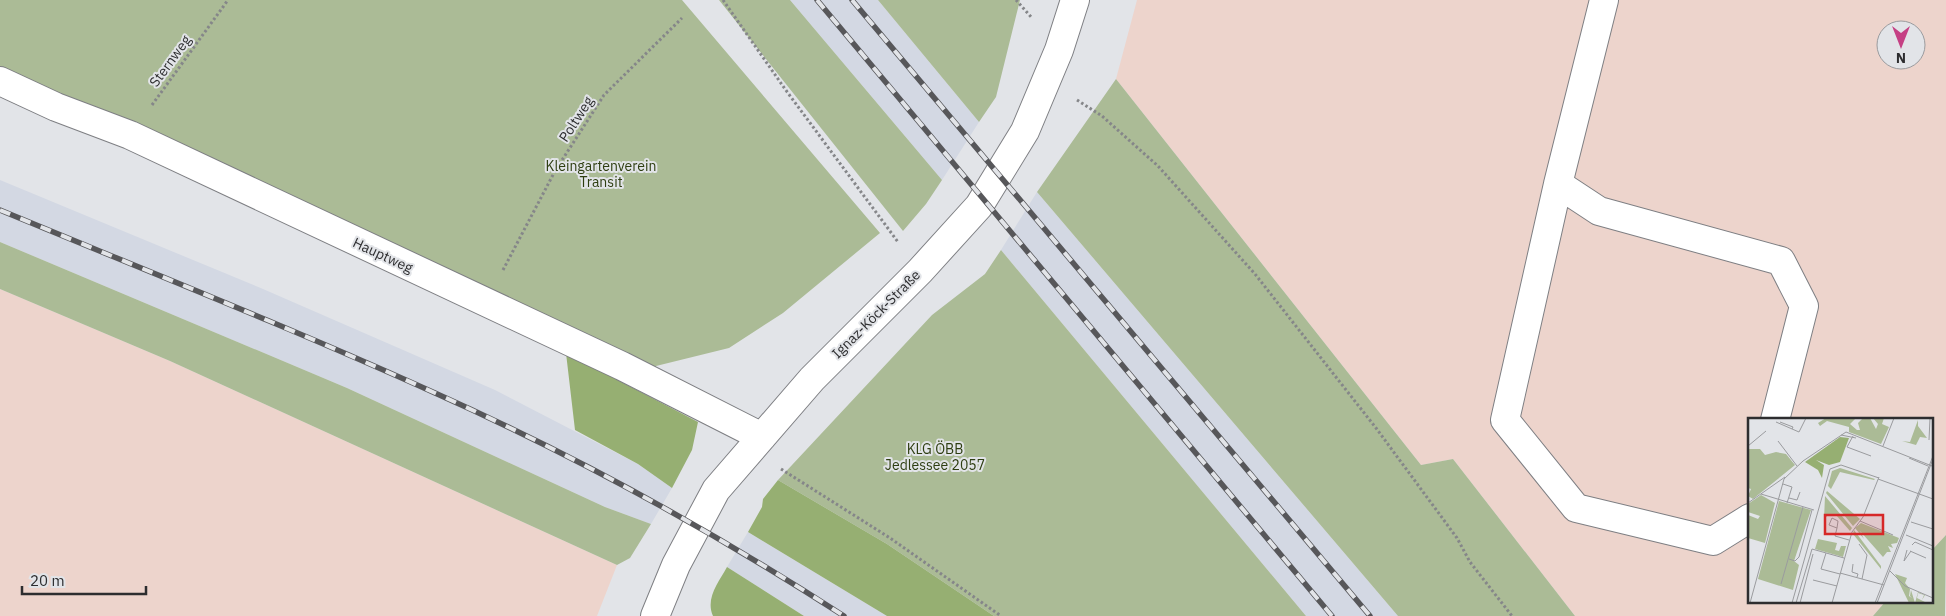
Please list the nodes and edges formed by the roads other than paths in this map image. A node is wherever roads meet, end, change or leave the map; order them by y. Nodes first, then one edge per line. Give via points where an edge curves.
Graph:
1 (1075, 0) edge
2 (1604, 0) edge
3 (0, 82) edge
4 (1558, 184) junction
5 (1776, 418) edge
6 (757, 443) junction
7 (1748, 519) edge
8 (655, 616) edge

1 - 6 street, Ignaz-Köck-Straße via 1059,50 1025,131 979,206 812,379
2 - 4 street
3 - 6 street, Hauptweg via 130,136 622,366
4 - 5 street via 1599,211 1781,261 1804,306
4 - 7 street via 1505,420 1576,508 1713,541
6 - 8 street, Ignaz-Köck-Straße via 716,490 676,565

